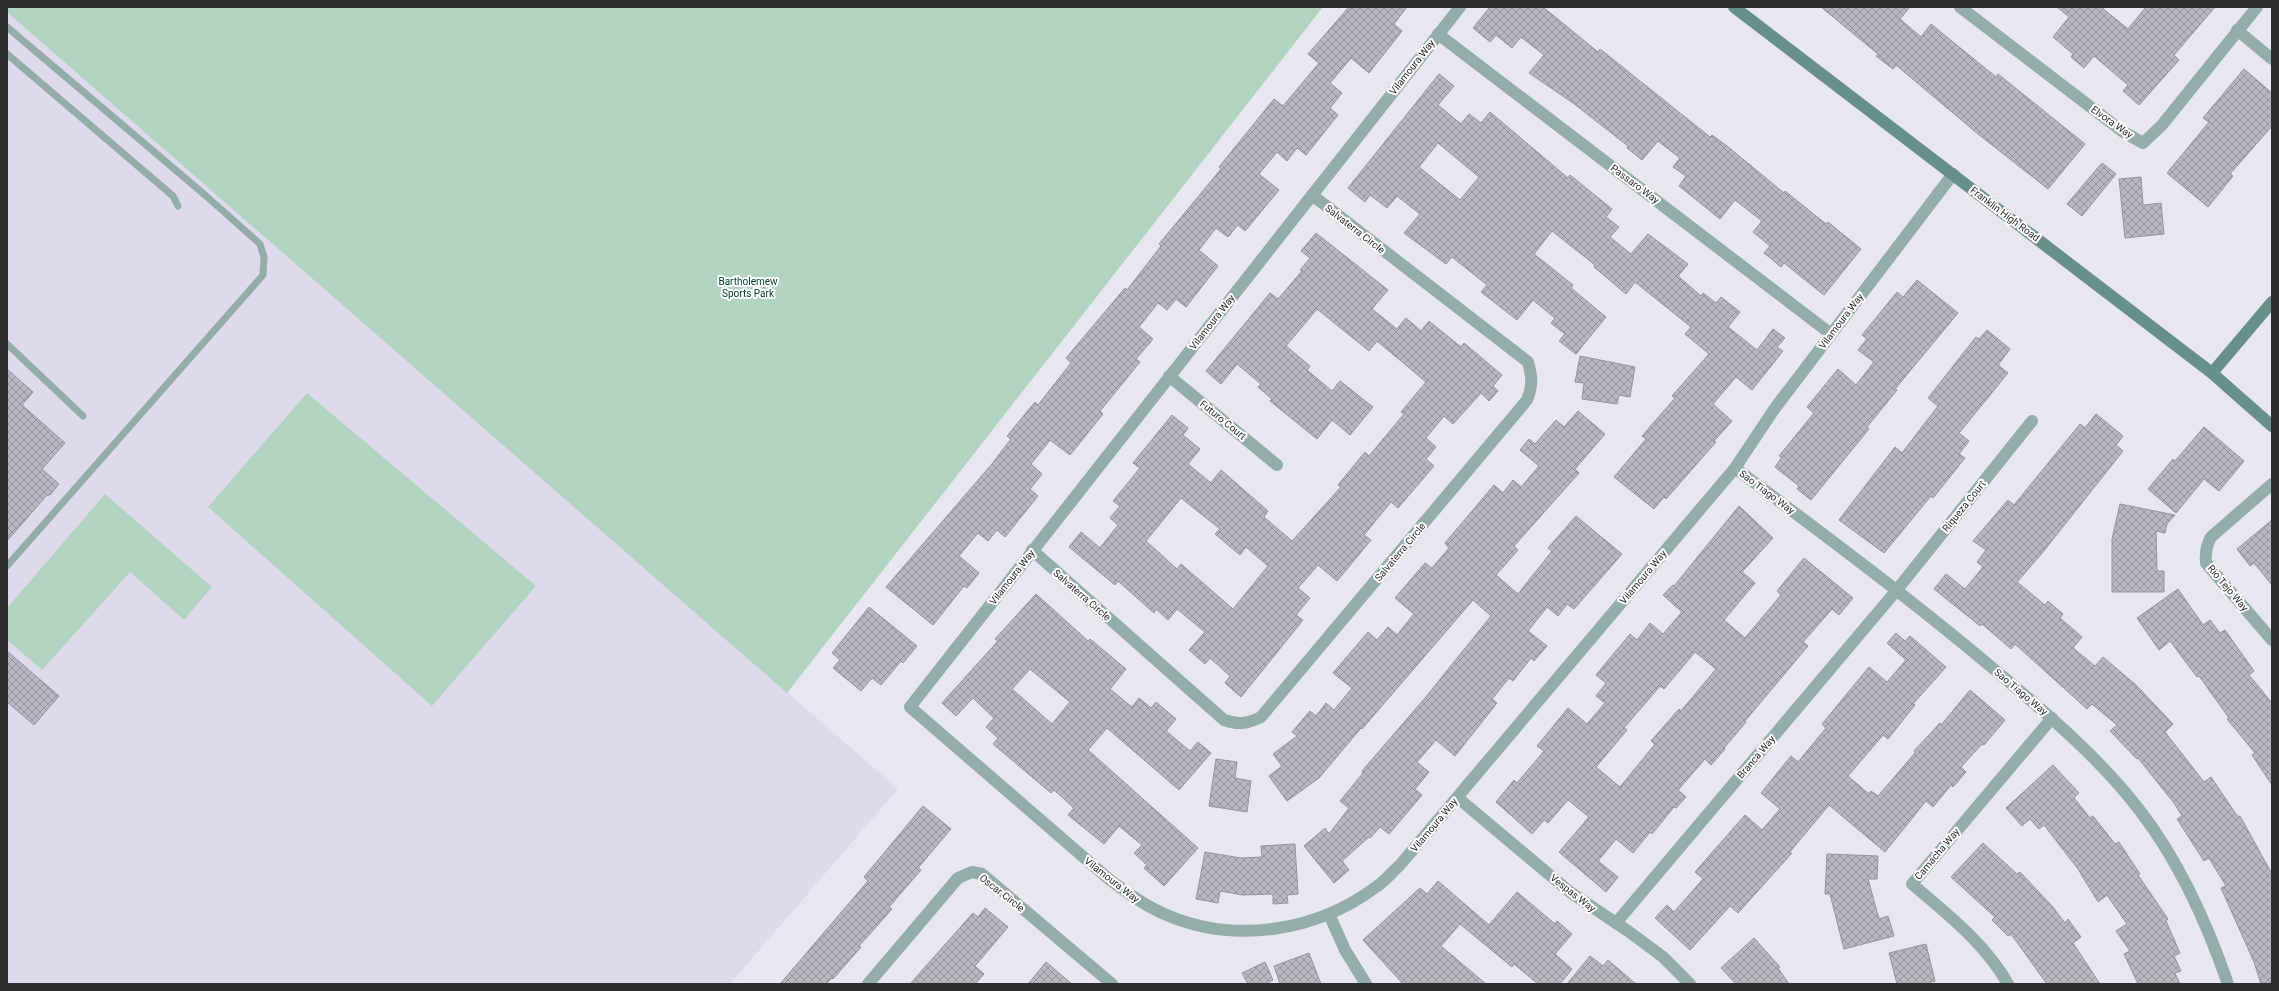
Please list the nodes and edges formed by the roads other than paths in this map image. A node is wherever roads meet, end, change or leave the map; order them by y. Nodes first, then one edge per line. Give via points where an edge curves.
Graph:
1 (1460, 7) edge
2 (1734, 7) edge
3 (1960, 7) edge
4 (2257, 7) edge
5 (7, 27) edge
6 (2238, 30) junction
7 (1438, 34) junction
8 (7, 54) edge
9 (2272, 59) edge
10 (1953, 174) junction
11 (1312, 195) junction
12 (178, 206) dead end
13 (2272, 302) edge
14 (1831, 334) junction
15 (7, 344) edge
16 (2212, 373) junction
17 (1169, 376) junction
18 (84, 416) dead end
19 (2032, 421) dead end
20 (2272, 426) edge
21 (1277, 465) dead end
22 (1736, 468) junction
23 (2272, 484) edge
24 (1032, 550) junction
25 (7, 566) edge
26 (1896, 591) junction
27 (2272, 640) edge
28 (2052, 718) junction
29 (1458, 798) junction
30 (1329, 914) junction
31 (1616, 923) junction
32 (868, 984) edge
33 (1112, 984) edge
34 (1366, 984) edge
35 (1690, 984) edge
36 (2008, 984) edge
37 (2228, 984) edge

1 - 7 street, Vilamoura Way
2 - 10 street, Franklin High Road
3 - 6 street, Elvora Way via 2122,131 2143,143 2162,125
4 - 6 street, Elvora Way
5 - 25 lane via 260,244 264,256 263,275
6 - 9 street
7 - 11 street, Vilamoura Way
7 - 14 street, Passaro Way
8 - 12 lane via 173,196
10 - 14 street, Vilamoura Way
10 - 16 street, Franklin High Road
11 - 17 street, Vilamoura Way
11 - 24 street, Salvaterra Circle via 1528,362 1532,378 1527,400 1260,717 1250,722 1237,724 1224,720
13 - 16 street
14 - 22 street, Vilamoura Way via 1775,408
15 - 18 lane
16 - 20 street, Franklin High Road
17 - 21 street, Futuro Court
17 - 24 street, Vilamoura Way
19 - 26 street, Riqueza Court
22 - 26 street, Sao Tiago Way
22 - 29 street, Vilamoura Way
23 - 27 street, Rio Tejo Way via 2211,537 2206,546 2206,563
24 - 30 street, Vilamoura Way via 910,707 1110,880 1138,901 1169,916 1203,927 1250,931 1285,928
26 - 28 street, Sao Tiago Way via 1946,628
26 - 31 street, Branca Way
28 - 36 street, Camacha Way via 1912,884 1972,936
28 - 37 street, Sao Tiago Way via 2119,784 2164,845 2215,945
29 - 30 street, Vilamoura Way via 1400,865 1376,887 1349,905
29 - 31 street, Vespas Way via 1570,892
30 - 34 street via 1345,950
31 - 35 street, Vespas Way via 1663,957
32 - 33 street, Oscar Circle via 958,878 972,872 982,874

